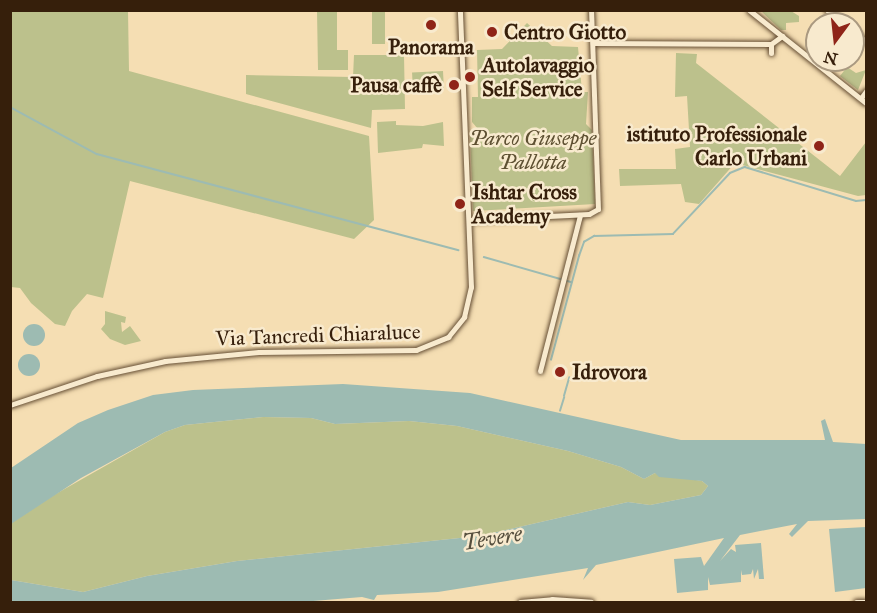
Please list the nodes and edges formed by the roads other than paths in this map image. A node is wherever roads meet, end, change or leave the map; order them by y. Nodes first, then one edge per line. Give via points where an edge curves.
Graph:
1 (460, 10) edge
2 (591, 10) edge
3 (749, 10) edge
4 (782, 36) junction
5 (593, 43) junction
6 (771, 44) junction
7 (771, 53) dead end
8 (867, 91) edge
9 (861, 98) junction
10 (867, 103) edge
11 (580, 215) junction
12 (470, 220) junction
13 (540, 371) dead end
14 (10, 405) edge
15 (867, 602) edge
16 (520, 603) edge
17 (591, 603) edge
18 (856, 603) edge

1 - 12 street, Via Tancredi Chiaraluce
2 - 5 street
3 - 4 street
4 - 6 street
4 - 9 street
5 - 6 street
5 - 11 street via 599,206 592,214
6 - 7 street
8 - 9 street
9 - 10 street
11 - 12 street
11 - 13 street
12 - 14 street, Via Tancredi Chiaraluce via 469,303 459,327 439,344 416,350 259,352 165,361 92,377
15 - 18 street
16 - 17 street via 552,599

